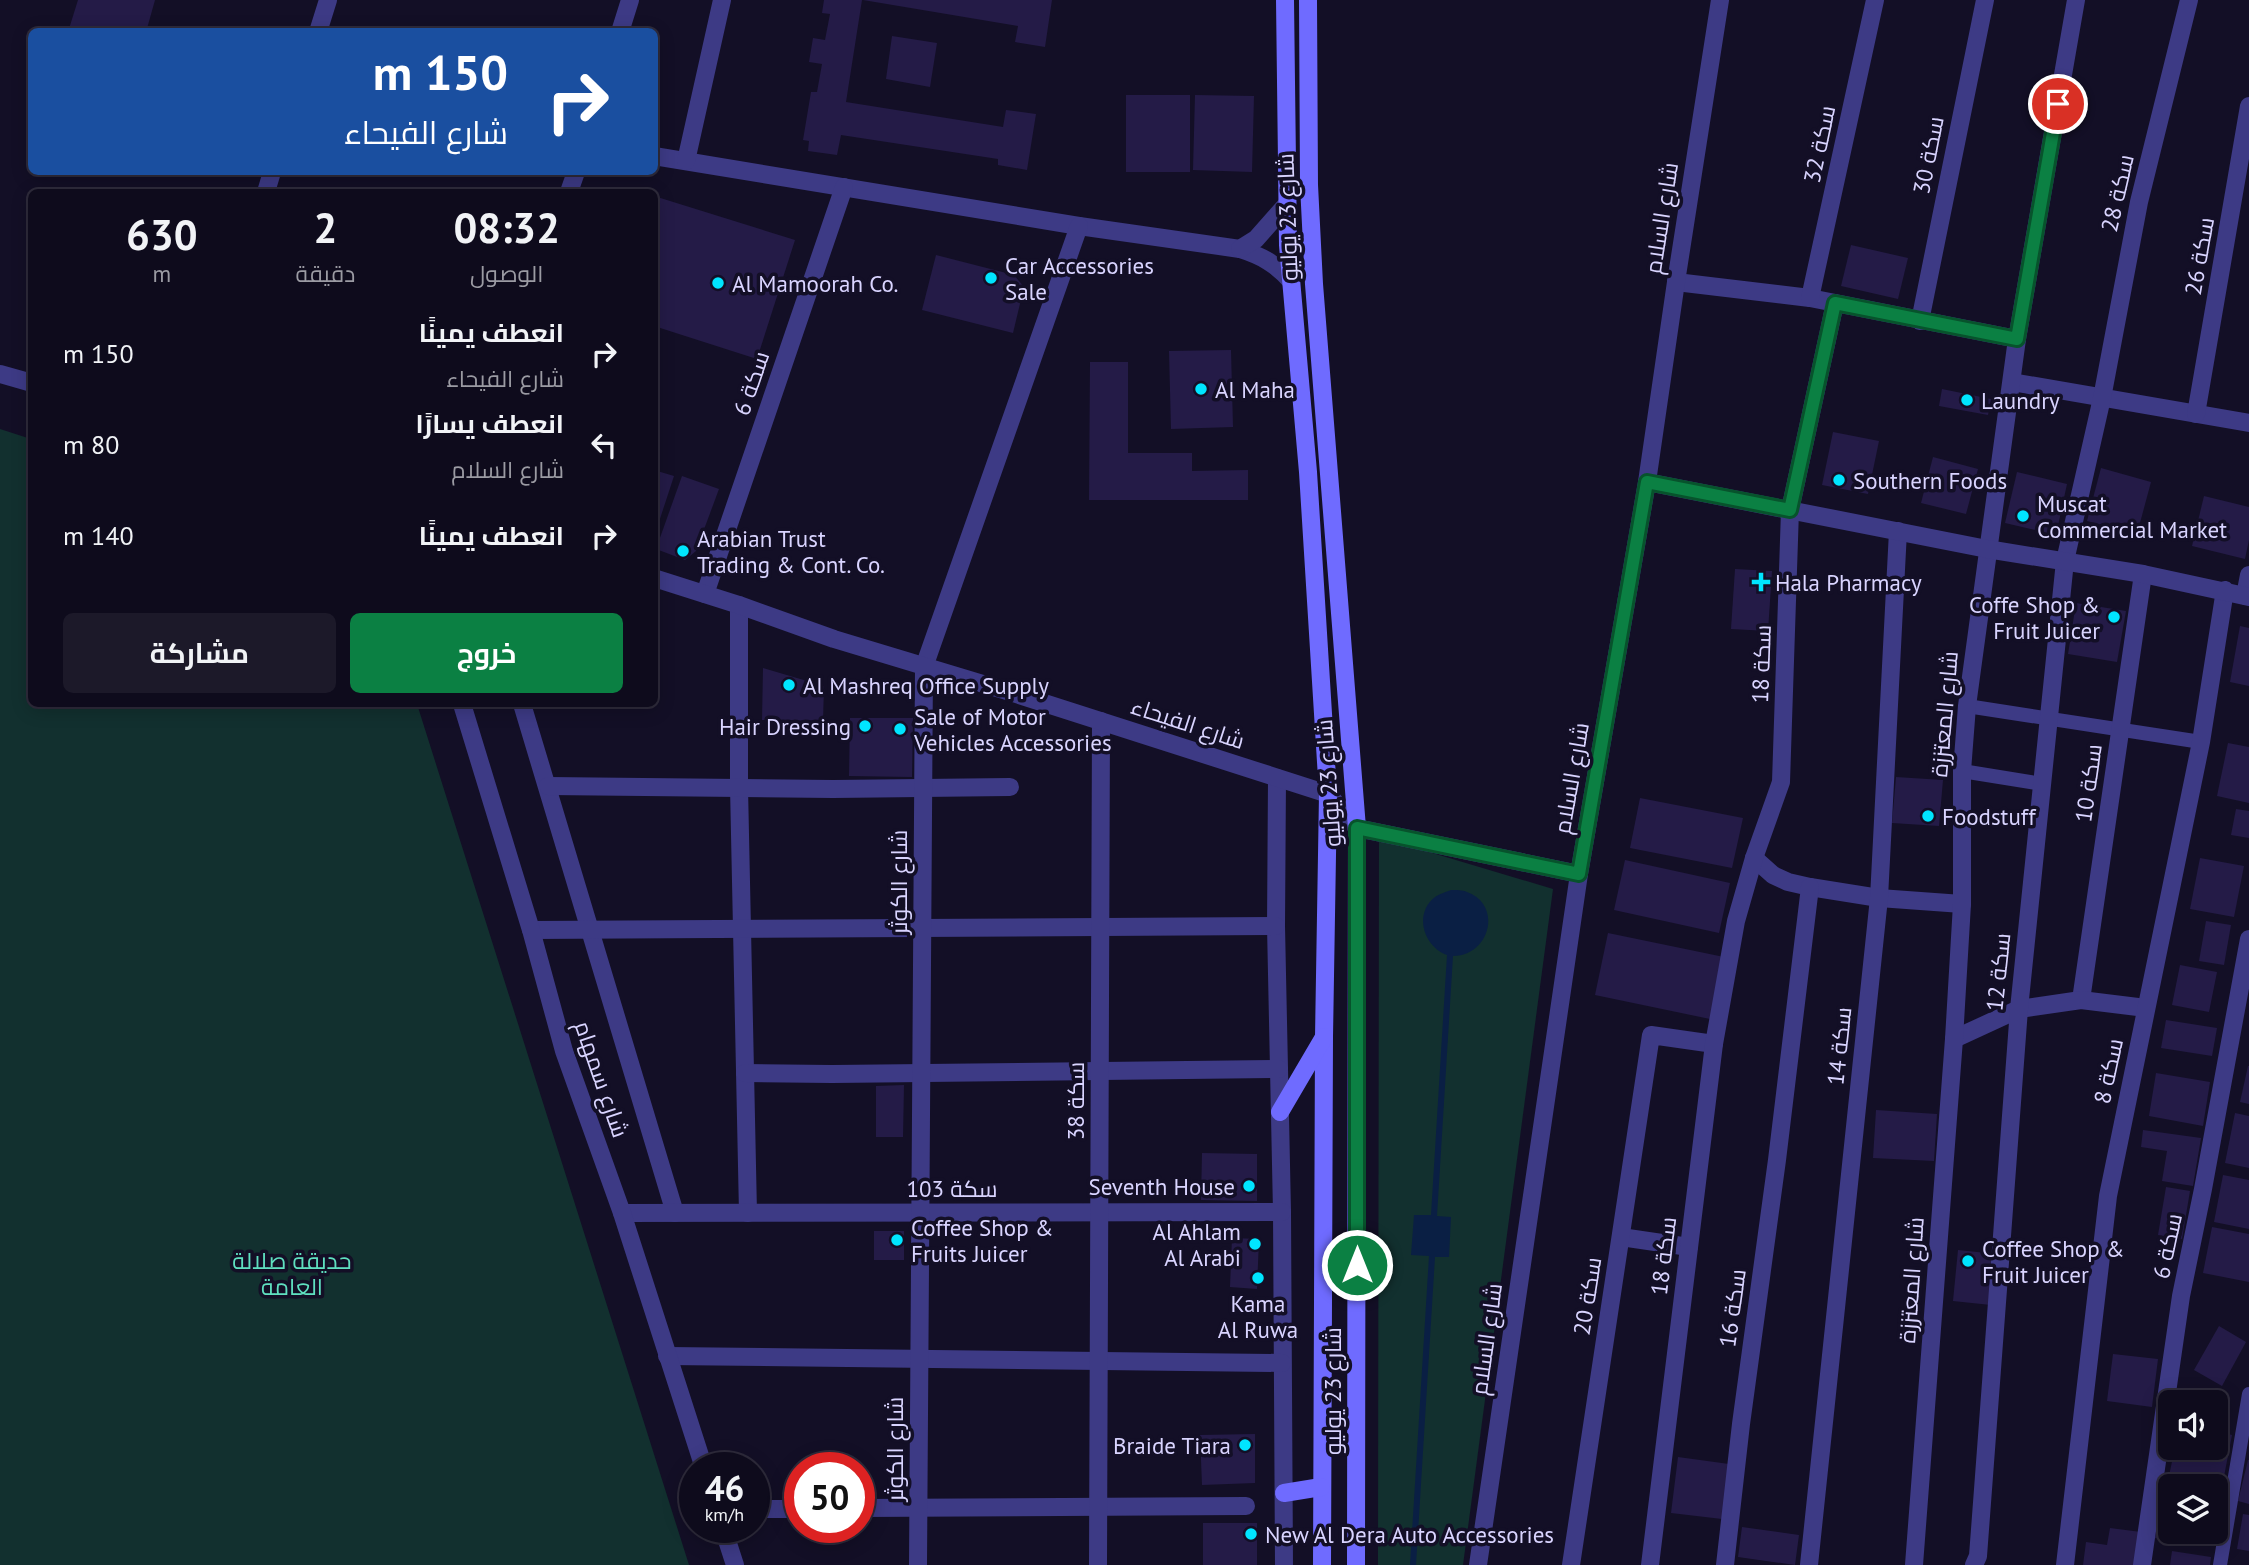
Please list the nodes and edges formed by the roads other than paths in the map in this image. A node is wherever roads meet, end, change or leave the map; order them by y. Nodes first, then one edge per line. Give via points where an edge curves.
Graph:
1 (328, 0) edge
2 (630, 0) edge
3 (722, 0) edge
4 (1284, 0) edge
5 (1308, 0) edge
6 (1720, 0) edge
7 (1875, 0) edge
8 (1984, 0) edge
9 (2076, 0) edge
10 (2189, 0) edge
11 (319, 28) edge
12 (621, 28) edge
13 (2249, 106) edge
14 (658, 157) edge
15 (686, 161) junction
16 (844, 187) junction
17 (1287, 204) junction
18 (1079, 226) junction
19 (1240, 249) junction
20 (1291, 281) junction
21 (1676, 282) junction
22 (1810, 298) junction
23 (1835, 303) junction
24 (1920, 321) junction
25 (2017, 339) junction
26 (0, 374) edge
27 (28, 382) edge
28 (2012, 382) junction
29 (2102, 398) junction
30 (2196, 414) junction
31 (2249, 423) edge
32 (1647, 482) junction
33 (1790, 510) junction
34 (1898, 531) junction
35 (1987, 549) junction
36 (2065, 561) junction
37 (2143, 574) junction
38 (2249, 575) edge
39 (658, 579) edge
40 (2225, 590) junction
41 (705, 594) junction
42 (2247, 596) edge
43 (739, 605) junction
44 (924, 667) junction
45 (1966, 706) junction
46 (463, 707) edge
47 (523, 707) edge
48 (2048, 719) junction
49 (1101, 721) junction
50 (2121, 730) junction
51 (2200, 742) junction
52 (1962, 771) junction
53 (1278, 778) junction
54 (2042, 784) junction
55 (548, 786) junction
56 (739, 786) junction
57 (923, 786) junction
58 (1010, 787) dead end
59 (1328, 794) junction
60 (1357, 828) junction
61 (1754, 858) junction
62 (1579, 874) junction
63 (1810, 887) junction
64 (1879, 898) junction
65 (1962, 904) junction
66 (1276, 926) junction
67 (1100, 927) junction
68 (922, 928) junction
69 (742, 929) junction
70 (531, 930) junction
71 (590, 930) junction
72 (2249, 939) edge
73 (2081, 1000) junction
74 (2146, 1008) junction
75 (2018, 1009) junction
76 (1324, 1037) junction
77 (1954, 1039) junction
78 (1714, 1044) junction
79 (1279, 1069) junction
80 (921, 1071) junction
81 (1100, 1071) junction
82 (745, 1073) junction
83 (1280, 1112) junction
84 (920, 1212) junction
85 (1100, 1212) junction
86 (1282, 1212) junction
87 (622, 1213) junction
88 (675, 1213) junction
89 (748, 1213) junction
90 (1621, 1237) junction
91 (1689, 1247) junction
92 (667, 1356) junction
93 (919, 1359) junction
94 (1099, 1360) junction
95 (1282, 1363) junction
96 (2249, 1394) edge
97 (699, 1452) edge
98 (1321, 1488) junction
99 (1284, 1493) junction
100 (1246, 1506) dead end
101 (1098, 1507) junction
102 (875, 1508) edge
103 (918, 1508) junction
104 (728, 1543) edge
105 (1976, 1560) edge
106 (735, 1565) edge
107 (918, 1565) edge
108 (1098, 1565) edge
109 (1284, 1565) edge
110 (1322, 1565) edge
111 (1356, 1565) edge
112 (1478, 1565) edge
113 (1571, 1565) edge
114 (1650, 1565) edge
115 (1725, 1565) edge
116 (1809, 1565) edge
117 (1914, 1565) edge
118 (2065, 1565) edge
119 (2143, 1565) edge
120 (2220, 1565) edge

1 - 11 street
2 - 12 street
3 - 15 street
4 - 17 main road, شارع 23 يوليو
5 - 60 main road, شارع 23 يوليو via 1314,284
6 - 21 street, شارع السلام
7 - 22 street, سكة 32
8 - 24 street, سكة 30
9 - 25 street, شارع المعتززة
10 - 29 street, سكة 28 via 2139,202
13 - 30 street, سكة 26
14 - 15 street
15 - 16 street
16 - 18 street
16 - 41 street, سكة 6
17 - 19 street via 1256,239
17 - 20 main road, شارع 23 يوليو
18 - 19 street
18 - 44 street, شارع الكوثر
19 - 20 street via 1261,256
20 - 59 main road, شارع 23 يوليو
21 - 22 street
21 - 32 street, شارع السلام
22 - 23 street
23 - 24 street
23 - 33 street, سكة 18
24 - 25 street
25 - 28 street, شارع المعتززة
26 - 27 street
28 - 29 street
28 - 35 street, شارع المعتززة
29 - 30 street
29 - 36 street, سكة 12
30 - 31 street
32 - 33 street
32 - 62 street, شارع السلام
33 - 34 street
33 - 61 street, سكة 18 via 1781,782
34 - 35 street
34 - 64 street, سكة 14
35 - 36 street
35 - 45 street, شارع المعتززة
36 - 37 street
36 - 48 street, سكة 12
37 - 40 street
37 - 50 street, سكة 10
38 - 42 street
39 - 41 street, شارع الفيحاء
40 - 42 street
40 - 51 street, سكة 8
41 - 43 street, شارع الفيحاء
43 - 44 street, شارع الفيحاء
43 - 56 street
44 - 49 street, شارع الفيحاء
44 - 57 street, شارع الكوثر
45 - 48 street
45 - 52 street, شارع المعتززة
46 - 70 street, شارع سمهام
47 - 55 street
48 - 50 street
48 - 54 street, سكة 12
49 - 53 street, شارع الفيحاء
49 - 67 street, سكة 38
50 - 51 street
50 - 73 street, سكة 10
51 - 74 street, سكة 8
52 - 54 street
52 - 65 street, شارع المعتززة
53 - 59 street, شارع الفيحاء
53 - 66 street
54 - 75 street, سكة 12
55 - 56 street
55 - 71 street
56 - 57 street
56 - 69 street
57 - 58 street
57 - 68 street, شارع الكوثر
59 - 60 street
59 - 76 main road, شارع 23 يوليو
60 - 62 street
60 - 111 main road, شارع 23 يوليو
61 - 63 street via 1773,875
61 - 78 street, سكة 18 via 1736,921
62 - 112 street, شارع السلام
63 - 64 street
63 - 115 street, سكة 16
64 - 65 street
64 - 116 street, سكة 14
65 - 77 street, شارع المعتززة
66 - 67 street
66 - 79 street
67 - 68 street
67 - 81 street, سكة 38
68 - 69 street
68 - 80 street, شارع الكوثر
69 - 71 street
69 - 82 street
70 - 71 street
70 - 87 street, شارع سمهام via 564,1051
71 - 88 street
72 - 119 street, سكة 6 via 2181,1296
73 - 74 street
73 - 75 street
74 - 118 street, سكة 8 via 2108,1196
75 - 77 street
75 - 105 street, سكة 12
76 - 83 main road
76 - 98 main road, شارع 23 يوليو
77 - 117 street, شارع المعتززة
78 - 90 street, سكة 20 via 1651,1035
78 - 91 street, سكة 18
79 - 81 street
79 - 83 street
80 - 81 street
80 - 82 street
80 - 84 street, شارع الكوثر
81 - 85 street, سكة 38
82 - 89 street
83 - 86 street
84 - 85 street, سكة 103
84 - 89 street, سكة 103
84 - 93 street, شارع الكوثر
85 - 86 street, سكة 103
85 - 94 street, سكة 38
86 - 95 street
87 - 88 street, سكة 103
87 - 92 street, شارع سمهام
88 - 89 street, سكة 103
90 - 91 street
90 - 113 street, سكة 20
91 - 114 street, سكة 18
92 - 93 street
92 - 97 street, شارع سمهام
93 - 94 street
93 - 103 street, شارع الكوثر
94 - 95 street
94 - 101 street, سكة 38
95 - 99 street
96 - 120 street
98 - 99 main road
98 - 110 main road, شارع 23 يوليو
99 - 109 street
100 - 101 street
101 - 103 street
101 - 108 street, سكة 38
102 - 103 street
103 - 107 street, شارع الكوثر
104 - 106 street

